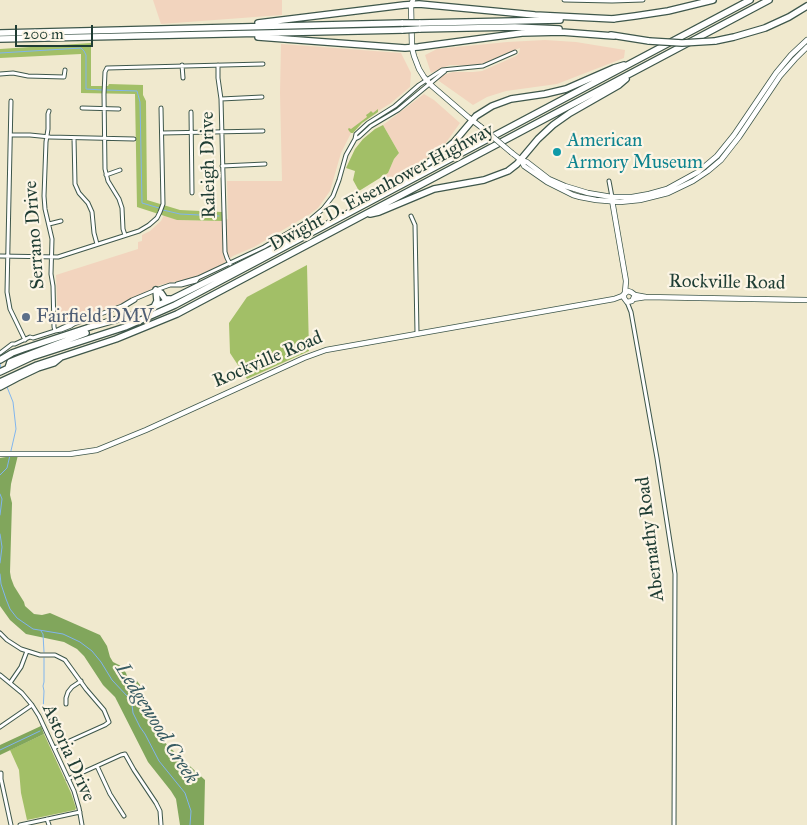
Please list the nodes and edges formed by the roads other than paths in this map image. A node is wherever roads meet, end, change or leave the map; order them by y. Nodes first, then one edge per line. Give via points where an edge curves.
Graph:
1 (564, 0) edge
2 (643, 0) edge
3 (713, 0) edge
4 (750, 0) edge
5 (769, 0) edge
6 (410, 2) edge
7 (807, 6) edge
8 (614, 18) junction
9 (403, 26) junction
10 (419, 26) junction
11 (218, 28) junction
12 (0, 33) edge
13 (231, 34) junction
14 (614, 36) junction
15 (0, 39) edge
16 (807, 40) edge
17 (807, 47) edge
18 (412, 48) junction
19 (515, 52) dead end
20 (263, 64) dead end
21 (631, 64) junction
22 (182, 65) junction
23 (218, 65) junction
24 (65, 70) dead end
25 (634, 72) junction
26 (0, 74) edge
27 (183, 78) dead end
28 (428, 82) junction
29 (262, 97) dead end
30 (221, 99) junction
31 (11, 101) dead end
32 (82, 108) dead end
33 (161, 108) dead end
34 (104, 109) junction
35 (120, 109) dead end
36 (50, 111) dead end
37 (191, 112) dead end
38 (473, 120) junction
39 (263, 131) dead end
40 (222, 132) junction
41 (191, 133) junction
42 (162, 134) junction
43 (11, 135) junction
44 (46, 137) junction
45 (74, 138) junction
46 (104, 138) junction
47 (134, 139) dead end
48 (521, 160) junction
49 (265, 164) dead end
50 (222, 166) junction
51 (120, 170) dead end
52 (106, 175) junction
53 (609, 181) dead end
54 (192, 193) dead end
55 (612, 199) junction
56 (374, 200) junction
57 (364, 215) junction
58 (411, 216) dead end
59 (61, 221) dead end
60 (49, 224) junction
61 (309, 234) junction
62 (125, 235) junction
63 (96, 244) junction
64 (0, 256) edge
65 (9, 257) junction
66 (52, 258) junction
67 (230, 264) junction
68 (156, 290) junction
69 (628, 293) junction
70 (646, 297) junction
71 (172, 299) junction
72 (614, 299) junction
73 (633, 300) junction
74 (807, 300) edge
75 (626, 301) junction
76 (152, 308) junction
77 (631, 312) junction
78 (118, 320) junction
79 (55, 331) junction
80 (417, 333) junction
81 (25, 340) junction
82 (1, 356) edge
83 (8, 368) junction
84 (0, 372) edge
85 (1, 384) edge
86 (0, 454) edge
87 (0, 634) edge
88 (26, 651) junction
89 (0, 675) edge
90 (81, 681) junction
91 (10, 683) junction
92 (66, 704) dead end
93 (32, 705) junction
94 (0, 727) edge
95 (54, 748) junction
96 (97, 766) junction
97 (1, 773) dead end
98 (68, 779) junction
99 (80, 812) junction
100 (124, 816) dead end
101 (48, 819) junction
102 (11, 825) edge
103 (20, 825) edge
104 (49, 825) edge
105 (82, 825) edge
106 (161, 825) edge
107 (674, 825) edge

1 - 2 street
3 - 8 highway via 668,12
4 - 21 highway, Dwight D. Eisenhower Highway
5 - 25 highway, Dwight D. Eisenhower Highway
6 - 8 highway via 535,15
6 - 11 highway
6 - 18 main road
7 - 14 highway, bridge via 765,28 715,41 682,43
8 - 10 highway
9 - 10 highway, bridge
9 - 11 highway
9 - 13 highway
10 - 14 highway via 539,28
11 - 12 highway
13 - 15 highway
13 - 18 highway
14 - 18 highway via 522,33
16 - 55 main road via 770,81 727,145 705,167 667,189
17 - 55 main road via 774,84 731,148 708,171 662,195 640,200
18 - 28 main road via 416,63
19 - 28 street via 483,66 442,70
20 - 23 street
21 - 38 highway via 555,92 501,102 482,111
21 - 56 highway, Dwight D. Eisenhower Highway
22 - 23 street
22 - 27 street
22 - 34 street via 107,68
23 - 30 street, Raleigh Drive
24 - 26 street via 64,76
25 - 48 highway via 619,85 553,125
25 - 57 highway, Dwight D. Eisenhower Highway
28 - 38 main road
28 - 67 street via 356,134 337,188 317,215
29 - 30 street
30 - 40 street, Raleigh Drive
31 - 43 street
32 - 34 street
33 - 42 street
34 - 35 street
34 - 46 street
36 - 44 street, Serrano Drive
37 - 41 street
38 - 48 main road, bridge
38 - 56 highway via 438,156 381,192
39 - 40 street
40 - 41 street
40 - 50 street, Raleigh Drive
41 - 42 street
41 - 54 street
42 - 62 street via 163,204 157,218 144,229
43 - 44 street
43 - 65 street
44 - 45 street
44 - 60 street, Serrano Drive via 44,196
45 - 46 street
45 - 63 street via 75,184 92,212
46 - 47 street
46 - 52 street
48 - 55 main road via 565,186
48 - 57 highway via 493,178 434,189
49 - 50 street
50 - 67 street, Raleigh Drive via 225,252
51 - 52 street
52 - 62 street via 122,208
53 - 55 street
55 - 69 main road
56 - 61 highway, Dwight D. Eisenhower Highway
57 - 85 highway, Dwight D. Eisenhower Highway via 177,314 123,336 37,364
58 - 80 street via 415,225
59 - 60 street
60 - 66 street, Serrano Drive
61 - 71 highway via 296,237
61 - 83 highway, Dwight D. Eisenhower Highway via 160,312
62 - 63 street
63 - 66 street
64 - 65 street
65 - 66 street
65 - 81 street via 9,306
66 - 79 street, Serrano Drive
67 - 68 street via 196,281
68 - 71 highway via 165,299
68 - 76 highway via 157,302
68 - 79 street
69 - 70 main road, Rockville Road
69 - 72 main road, Rockville Road
69 - 73 main road via 634,296
69 - 75 main road via 624,297
70 - 73 main road, Rockville Road
70 - 74 main road, Rockville Road
71 - 76 highway
72 - 75 main road, Rockville Road
72 - 80 main road, Rockville Road
73 - 75 main road
73 - 77 street, Abernathy Road
75 - 77 street, Abernathy Road
76 - 78 highway
77 - 107 street, Abernathy Road via 675,574
78 - 82 highway
78 - 83 highway via 10,362
79 - 81 street
80 - 86 main road, Rockville Road via 315,353 97,450 70,454
81 - 82 street via 12,344
83 - 84 highway, Dwight D. Eisenhower Highway
87 - 88 street
88 - 90 street via 61,657
88 - 91 street
89 - 91 street, Astoria Drive
90 - 92 street via 68,692
90 - 95 street via 104,710 108,722
91 - 93 street, Astoria Drive
93 - 94 street
93 - 95 street, Astoria Drive
95 - 98 street, Astoria Drive
96 - 98 street
96 - 100 street
96 - 106 street via 125,754 156,802
97 - 102 street
98 - 99 street, Astoria Drive
99 - 101 street
99 - 105 street, Astoria Drive
101 - 103 street
101 - 104 street

